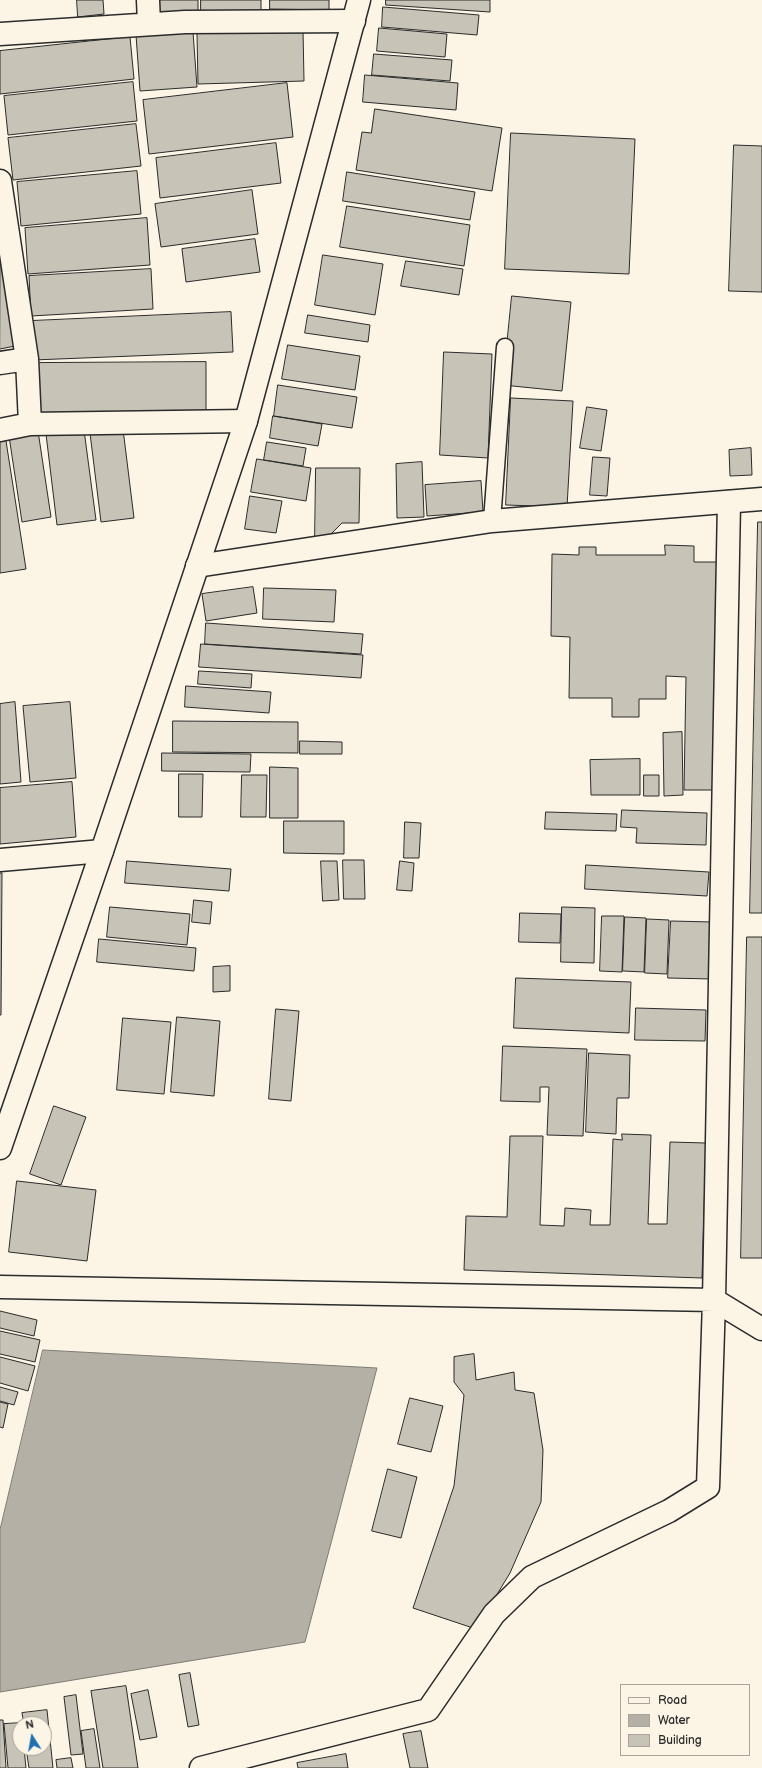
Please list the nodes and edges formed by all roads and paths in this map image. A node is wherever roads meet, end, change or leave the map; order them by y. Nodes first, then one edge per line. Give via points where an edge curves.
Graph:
1 (148, 0) edge
2 (360, 0) edge
3 (354, 21) junction
4 (149, 24) junction
5 (0, 34) edge
6 (0, 181) edge
7 (505, 347) dead end
8 (27, 359) junction
9 (0, 363) edge
10 (246, 421) junction
11 (30, 424) junction
12 (0, 430) edge
13 (762, 499) edge
14 (729, 502) junction
15 (492, 521) junction
16 (198, 566) junction
17 (102, 851) junction
18 (0, 860) edge
19 (0, 1148) edge
20 (0, 1287) edge
21 (714, 1300) junction
22 (762, 1329) edge
23 (202, 1768) edge

1 - 4 street
2 - 3 street
3 - 4 street
3 - 10 street
4 - 5 street
6 - 8 street
7 - 15 lane
8 - 9 street
8 - 11 street
10 - 11 street
10 - 16 street
11 - 12 street
13 - 14 street
14 - 15 street
14 - 21 street
15 - 16 street
16 - 17 street
17 - 18 street
17 - 19 street
20 - 21 street
21 - 22 street
21 - 23 street via 708,1487 669,1511 532,1577 494,1614 428,1710

